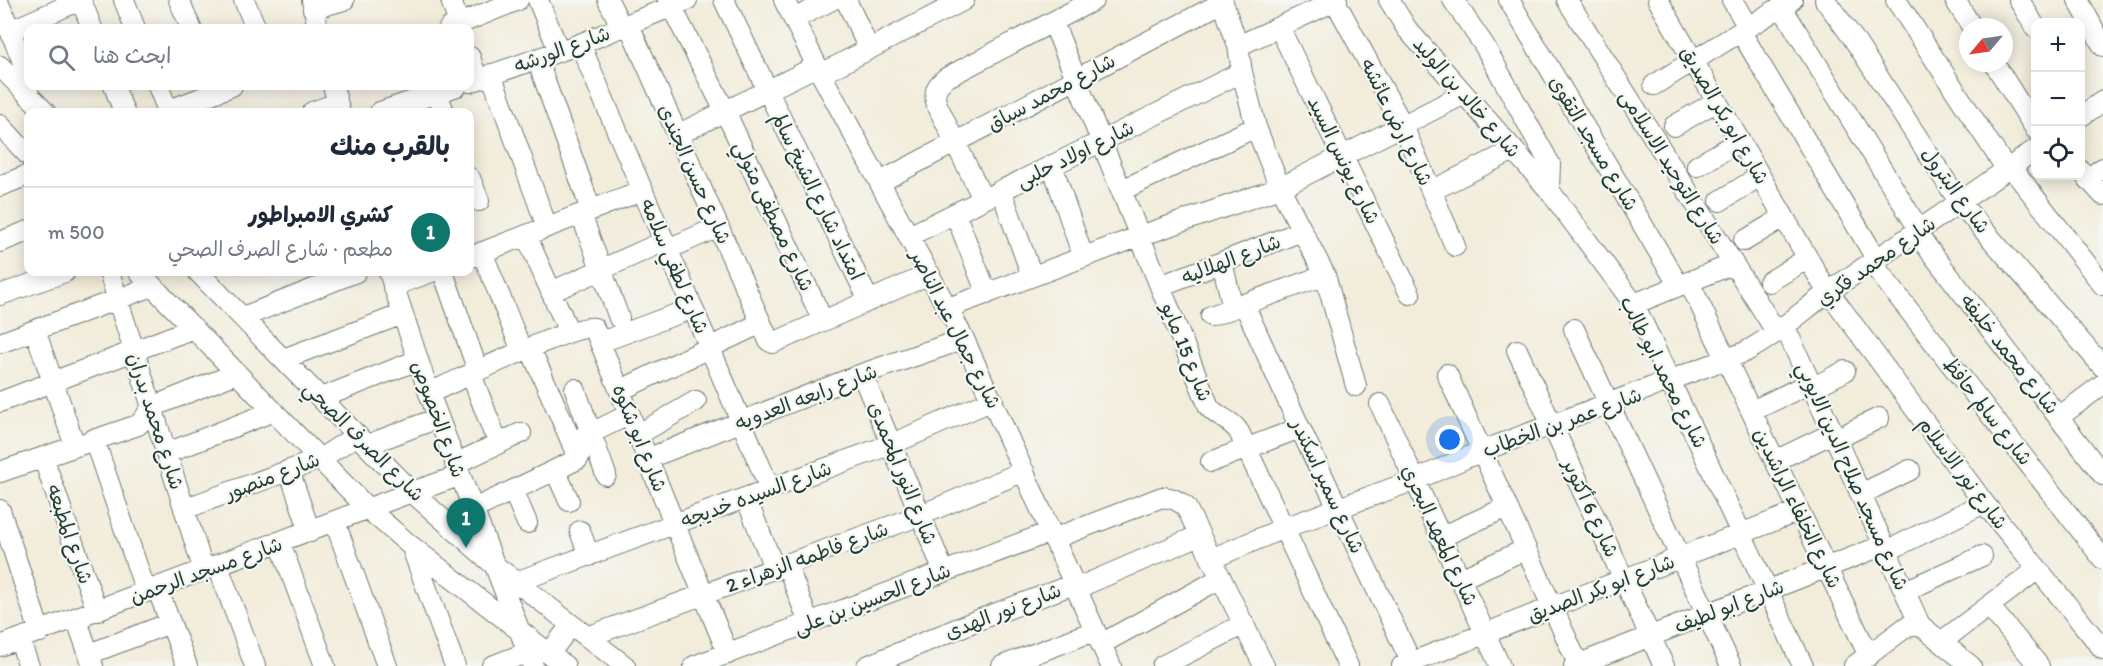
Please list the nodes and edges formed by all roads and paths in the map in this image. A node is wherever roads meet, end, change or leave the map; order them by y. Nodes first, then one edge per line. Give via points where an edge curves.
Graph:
1 (81, 0) edge
2 (124, 0) edge
3 (179, 0) edge
4 (244, 0) edge
5 (344, 0) edge
6 (451, 0) edge
7 (518, 0) edge
8 (538, 0) edge
9 (608, 0) edge
10 (724, 0) edge
11 (784, 0) edge
12 (832, 0) edge
13 (846, 0) edge
14 (964, 0) edge
15 (1094, 0) edge
16 (1389, 0) edge
17 (1453, 0) edge
18 (1509, 0) edge
19 (1567, 0) edge
20 (1658, 0) edge
21 (1732, 0) edge
22 (1825, 0) edge
23 (1896, 0) edge
24 (1955, 0) edge
25 (2019, 0) edge
26 (2078, 0) edge
27 (1223, 1) edge
28 (1336, 1) edge
29 (676, 2) edge
30 (1787, 3) edge
31 (312, 5) edge
32 (0, 6) edge
33 (1966, 18) edge
34 (794, 19) junction
35 (2031, 20) edge
36 (1053, 22) junction
37 (26, 24) edge
38 (90, 24) edge
39 (133, 24) edge
40 (189, 24) edge
41 (254, 24) edge
42 (317, 24) edge
43 (455, 24) edge
44 (463, 24) edge
45 (24, 25) edge
46 (625, 26) junction
47 (1279, 27) junction
48 (1744, 29) junction
49 (10, 31) junction
50 (580, 44) junction
51 (1238, 46) junction
52 (2103, 46) edge
53 (869, 49) junction
54 (559, 51) junction
55 (537, 58) junction
56 (1693, 61) junction
57 (24, 65) edge
58 (0, 66) edge
59 (819, 70) junction
60 (1242, 72) junction
61 (2000, 72) edge
62 (479, 78) edge
63 (1076, 79) junction
64 (24, 81) edge
65 (1654, 85) dead end
66 (32, 90) edge
67 (116, 90) edge
68 (159, 90) edge
69 (221, 90) edge
70 (443, 90) edge
71 (766, 91) junction
72 (436, 92) junction
73 (1464, 94) junction
74 (337, 100) edge
75 (1716, 101) junction
76 (2103, 101) edge
77 (43, 108) edge
78 (122, 108) edge
79 (165, 108) edge
80 (176, 108) edge
81 (320, 108) edge
82 (391, 108) edge
83 (442, 108) edge
84 (2085, 110) edge
85 (725, 111) junction
86 (1403, 126) junction
87 (1674, 126) dead end
88 (2033, 126) edge
89 (1256, 127) junction
90 (3, 132) edge
91 (677, 135) junction
92 (1102, 141) junction
93 (1740, 141) junction
94 (956, 142) junction
95 (1514, 150) junction
96 (24, 151) edge
97 (2031, 153) edge
98 (1342, 156) junction
99 (1052, 165) junction
100 (1697, 166) dead end
101 (2009, 168) junction
102 (2091, 172) edge
103 (1760, 176) junction
104 (24, 177) edge
105 (880, 182) junction
106 (0, 186) edge
107 (1280, 188) junction
108 (474, 190) edge
109 (643, 190) junction
110 (1001, 190) junction
111 (1122, 190) junction
112 (1549, 190) junction
113 (1431, 191) junction
114 (2103, 195) edge
115 (983, 199) junction
116 (478, 201) dead end
117 (1720, 201) dead end
118 (1960, 203) junction
119 (586, 212) junction
120 (955, 213) junction
121 (1784, 217) junction
122 (547, 227) junction
123 (718, 227) junction
124 (1302, 231) junction
125 (24, 233) edge
126 (1918, 233) junction
127 (526, 235) junction
128 (909, 236) junction
129 (1140, 236) junction
130 (1744, 241) dead end
131 (0, 242) edge
132 (666, 245) junction
133 (1455, 246) dead end
134 (476, 254) edge
135 (1083, 257) junction
136 (1808, 258) junction
137 (1875, 261) junction
138 (1222, 262) junction
139 (1733, 264) junction
140 (602, 270) junction
141 (930, 274) junction
142 (1325, 275) junction
143 (54, 276) edge
144 (110, 276) edge
145 (143, 276) edge
146 (210, 276) edge
147 (346, 276) edge
148 (408, 276) edge
149 (444, 276) edge
150 (1032, 276) junction
151 (391, 279) edge
152 (1769, 282) dead end
153 (1684, 284) junction
154 (2103, 285) edge
155 (153, 286) junction
156 (1160, 286) junction
157 (551, 292) junction
158 (1829, 292) junction
159 (987, 294) junction
160 (1410, 294) dead end
161 (0, 295) edge
162 (118, 299) junction
163 (869, 301) junction
164 (1634, 304) junction
165 (1239, 306) junction
166 (693, 308) junction
167 (948, 308) junction
168 (403, 314) junction
169 (1211, 316) dead end
170 (243, 317) junction
171 (619, 318) dead end
172 (823, 321) junction
173 (761, 323) junction
174 (194, 328) junction
175 (1574, 329) dead end
176 (35, 330) junction
177 (1781, 330) junction
178 (569, 332) junction
179 (964, 339) junction
180 (601, 342) junction
181 (0, 343) edge
182 (710, 347) junction
183 (526, 350) junction
184 (1517, 350) dead end
185 (134, 351) junction
186 (283, 359) junction
187 (1727, 359) junction
188 (418, 360) junction
189 (2103, 367) edge
190 (1845, 371) dead end
191 (237, 373) junction
192 (475, 373) junction
193 (862, 374) junction
194 (1447, 374) dead end
195 (1671, 381) junction
196 (53, 382) junction
197 (2103, 384) edge
198 (1811, 385) junction
199 (1356, 386) dead end
200 (575, 389) dead end
201 (621, 390) junction
202 (429, 393) junction
203 (321, 398) junction
204 (993, 400) junction
205 (696, 401) dead end
206 (0, 402) edge
207 (1380, 404) dead end
208 (1609, 405) junction
209 (152, 407) junction
210 (274, 411) junction
211 (1752, 411) junction
212 (630, 414) junction
213 (2059, 417) junction
214 (438, 418) junction
215 (1879, 418) dead end
216 (741, 421) junction
217 (1552, 424) junction
218 (1300, 428) junction
219 (493, 431) dead end
220 (521, 433) dead end
221 (591, 433) junction
222 (639, 434) junction
223 (1834, 436) junction
224 (362, 440) junction
225 (84, 443) junction
226 (572, 443) junction
227 (891, 444) junction
228 (1247, 448) junction
229 (1482, 451) junction
230 (166, 453) junction
231 (44, 457) junction
232 (649, 458) junction
233 (320, 459) junction
234 (1776, 461) junction
235 (1211, 462) dead end
236 (289, 470) junction
237 (457, 470) junction
238 (555, 470) junction
239 (1910, 470) dead end
240 (1024, 471) junction
241 (0, 472) edge
242 (606, 475) dead end
243 (2103, 475) edge
244 (1415, 480) junction
245 (770, 489) junction
246 (513, 490) junction
247 (412, 492) junction
248 (1861, 494) junction
249 (746, 498) junction
250 (568, 501) dead end
251 (1984, 502) junction
252 (1338, 507) junction
253 (1507, 507) junction
254 (184, 509) junction
255 (368, 509) junction
256 (0, 510) edge
257 (472, 510) junction
258 (1799, 510) junction
259 (921, 515) junction
260 (335, 522) junction
261 (527, 523) dead end
262 (676, 524) junction
263 (1284, 528) junction
264 (579, 531) dead end
265 (310, 532) junction
266 (1742, 533) junction
267 (1051, 535) junction
268 (1200, 535) junction
269 (1441, 537) junction
270 (280, 543) junction
271 (411, 546) junction
272 (1885, 548) junction
273 (1526, 549) junction
274 (589, 556) junction
275 (1982, 556) dead end
276 (1680, 557) junction
277 (1211, 559) junction
278 (2103, 559) edge
279 (493, 564) junction
280 (781, 567) junction
281 (211, 568) junction
282 (1827, 568) junction
283 (2038, 569) junction
284 (944, 572) junction
285 (1221, 578) junction
286 (1460, 579) junction
287 (1624, 579) junction
288 (516, 582) junction
289 (1075, 587) junction
290 (151, 590) junction
291 (1768, 591) junction
292 (1905, 591) junction
293 (704, 595) junction
294 (1989, 606) junction
295 (1552, 607) junction
296 (97, 610) junction
297 (1707, 615) junction
298 (76, 618) junction
299 (170, 623) junction
300 (809, 623) junction
301 (1244, 624) junction
302 (571, 625) junction
303 (1920, 625) junction
304 (519, 631) junction
305 (40, 632) junction
306 (1485, 633) junction
307 (1650, 636) junction
308 (587, 637) junction
309 (1097, 637) junction
310 (19, 639) junction
311 (1941, 642) junction
312 (0, 646) edge
313 (2103, 649) edge
314 (549, 654) junction
315 (728, 654) junction
316 (530, 659) edge
317 (91, 660) edge
318 (1862, 661) edge
319 (1409, 665) edge
320 (28, 666) edge
321 (187, 666) edge
322 (255, 666) edge
323 (324, 666) edge
324 (387, 666) edge
325 (455, 666) edge
326 (492, 666) edge
327 (565, 666) edge
328 (625, 666) edge
329 (694, 666) edge
330 (867, 666) edge
331 (1002, 666) edge
332 (1112, 666) edge
333 (1162, 666) edge
334 (1264, 666) edge
335 (1348, 666) edge
336 (1500, 666) edge
337 (1577, 666) edge
338 (1664, 666) edge
339 (1731, 666) edge
340 (1803, 666) edge
341 (1971, 666) edge
342 (2039, 666) edge

1 - 37 street
1 - 38 street
2 - 39 street
3 - 40 street
4 - 41 street
5 - 31 street
6 - 43 street
7 - 44 street
8 - 54 street
9 - 46 street, شارع حسن الجندى
10 - 71 street, امتداد شارع الشيخ سالم
11 - 34 street, شارع جمال عبد الناصر
12 - 34 street
13 - 53 street
14 - 53 street
15 - 36 street
16 - 73 street, شارع خالد بن الوليد via 1407,29
17 - 112 street via 1484,45 1550,164
18 - 153 street, شارع مسجد التقوى
19 - 139 street, شارع التوحيد الاسلامى
20 - 56 street, شارع ابو بكر الصديق
21 - 48 street, شارع سالم حافظ
22 - 118 street, شارع البترول
23 - 101 street
24 - 33 street
25 - 35 street
26 - 52 street
27 - 51 street
27 - 63 street, شارع محمد سباق
28 - 47 street
28 - 86 street, شارع ارض عائشه
29 - 46 street, شارع الورشه
29 - 85 street, شارع مصطفى متولي
30 - 48 street
30 - 126 street, شارع محمد خليفه
31 - 42 street
32 - 49 street
34 - 59 street, شارع جمال عبد الناصر
36 - 63 street, شارع 15 مايو
36 - 94 street via 937,85 936,103
45 - 49 street
46 - 50 street, شارع الورشه
46 - 91 street, شارع حسن الجندى
47 - 51 street
47 - 98 street, شارع يونس السيد
48 - 56 street
48 - 137 street, شارع سالم حافظ
49 - 57 street
50 - 54 street, شارع الورشه
50 - 109 street, شارع لطفي سلامه
51 - 60 street
53 - 59 street
54 - 55 street, شارع الورشه
55 - 62 street, شارع الورشه
55 - 119 street
56 - 65 street
56 - 75 street, شارع ابو بكر الصديق
58 - 64 street
59 - 71 street
59 - 105 street, شارع جمال عبد الناصر
60 - 89 street
60 - 92 street, شارع اولاد حلبى
61 - 88 street
62 - 122 street
63 - 92 street, شارع 15 مايو
63 - 94 street, شارع محمد سباق
66 - 77 street
67 - 78 street
68 - 79 street
69 - 80 street
70 - 72 street
71 - 85 street
71 - 163 street, امتداد شارع الشيخ سالم
72 - 82 street
72 - 83 street
73 - 86 street
73 - 95 street, شارع خالد بن الوليد
74 - 81 street
75 - 87 street
75 - 93 street, شارع ابو بكر الصديق
76 - 84 street
85 - 91 street
85 - 172 street, شارع مصطفى متولي
86 - 98 street
86 - 113 street, شارع ارض عائشه
89 - 107 street
89 - 111 street
90 - 96 street
91 - 123 street, شارع حسن الجندى
92 - 99 street, شارع اولاد حلبى
92 - 111 street, شارع 15 مايو
93 - 100 street
93 - 103 street, شارع ابو بكر الصديق
94 - 105 street, شارع محمد سباق
94 - 115 street
95 - 112 street, شارع خالد بن الوليد
95 - 113 street
97 - 101 street, شارع محمد فكري
98 - 107 street
98 - 160 street, شارع يونس السيد
99 - 110 street, شارع اولاد حلبى
99 - 135 street
101 - 118 street, شارع محمد فكري
101 - 154 street
102 - 114 street
103 - 117 street
103 - 121 street, شارع ابو بكر الصديق
104 - 106 street
105 - 128 street, شارع جمال عبد الناصر
107 - 124 street
107 - 129 street
108 - 116 street
109 - 119 street
109 - 132 street, شارع لطفي سلامه
110 - 115 street, شارع اولاد حلبى
110 - 150 street
111 - 129 street, شارع 15 مايو
112 - 164 street, شارع محمد ابو طالب
113 - 133 street, شارع ارض عائشه
115 - 120 street, شارع اولاد حلبى
118 - 126 street, شارع محمد فكري
118 - 189 street, شارع البترول
119 - 122 street
119 - 140 street
120 - 128 street, شارع اولاد حلبى
120 - 159 street
121 - 130 street
121 - 136 street, شارع ابو بكر الصديق
122 - 127 street
123 - 132 street
123 - 173 street, شارع حسن الجندى
124 - 138 street, شارع الهلاليه
124 - 142 street
125 - 131 street
126 - 137 street, شارع محمد فكري
126 - 213 street, شارع محمد خليفه
127 - 134 street
127 - 157 street
128 - 141 street, شارع جمال عبد الناصر
129 - 135 street
129 - 156 street, شارع 15 مايو
132 - 140 street
132 - 166 street, شارع لطفي سلامه
134 - 183 street
135 - 150 street
136 - 152 street
136 - 158 street, شارع ابو بكر الصديق
137 - 158 street, شارع محمد فكري
137 - 278 street, شارع سالم حافظ
138 - 156 street, شارع الهلاليه
138 - 165 street, شارع سمير اسكندر
139 - 153 street
139 - 177 street, شارع التوحيد الاسلامى
140 - 157 street
140 - 171 street
141 - 163 street
141 - 167 street, شارع جمال عبد الناصر
142 - 165 street
142 - 199 street
143 - 161 street
144 - 162 street, شارع محمد بدران
145 - 155 street
146 - 170 street, شارع الصرف الصحي
147 - 170 street
148 - 151 street
149 - 192 street
150 - 159 street
151 - 168 street, شارع الخصوص
153 - 164 street
153 - 187 street, شارع مسجد التقوى
155 - 162 street
155 - 174 street
156 - 228 street, شارع 15 مايو via 1209,407 1236,426
157 - 178 street
158 - 177 street, شارع محمد فكري
158 - 251 street, شارع نور الاسلام
159 - 167 street
162 - 176 street
162 - 185 street, شارع محمد بدران
163 - 172 street
164 - 195 street, شارع محمد ابو طالب
165 - 169 street
165 - 218 street, شارع سمير اسكندر
166 - 180 street
166 - 182 street, شارع لطفي سلامه
167 - 179 street, شارع جمال عبد الناصر
168 - 186 street
168 - 188 street, شارع الخصوص
170 - 186 street, شارع الصرف الصحي
172 - 173 street via 773,343
173 - 182 street
174 - 185 street
174 - 191 street
175 - 208 street
176 - 181 street
176 - 196 street
177 - 187 street, شارع عمر بن الخطاب
177 - 198 street, شارع مسجد صلاح الدين الايوبي
178 - 180 street, شارع ابو شكوه via 588,327 597,330
178 - 183 street
179 - 193 street, شارع رابعه العدويه
179 - 204 street, شارع جمال عبد الناصر
180 - 201 street, شارع ابو شكوه
182 - 201 street
182 - 216 street, شارع لطفي سلامه
183 - 192 street
183 - 226 street
184 - 217 street, شارع 6 أكتوبر
185 - 196 street
185 - 209 street, شارع محمد بدران
186 - 203 street, شارع الصرف الصحي
187 - 195 street, شارع عمر بن الخطاب
187 - 211 street, شارع الخلفاء الراشدين
188 - 202 street, شارع الخصوص
188 - 203 street
190 - 198 street
191 - 209 street
191 - 210 street
192 - 202 street
192 - 219 street
193 - 216 street, شارع رابعه العدويه
193 - 227 street, شارع النور المحمدى
194 - 229 street
195 - 208 street, شارع عمر بن الخطاب
195 - 266 street, شارع محمد ابو طالب
196 - 206 street
196 - 225 street
197 - 213 street
198 - 211 street
198 - 223 street, شارع مسجد صلاح الدين الايوبي
200 - 221 street
201 - 212 street, شارع ابو شكوه
202 - 214 street, شارع الخصوص
203 - 224 street, شارع الصرف الصحي
204 - 227 street, شارع السيده خديجه
204 - 240 street, شارع جمال عبد الناصر
205 - 222 street
207 - 244 street, شارع المعهد البحري
208 - 217 street, شارع عمر بن الخطاب
208 - 276 street
209 - 225 street via 138,424
209 - 230 street, شارع محمد بدران
210 - 230 street
210 - 233 street
211 - 234 street, شارع الخلفاء الراشدين
212 - 221 street
212 - 222 street, شارع ابو شكوه
213 - 243 street, شارع محمد خليفه
214 - 224 street, شارع منصور
214 - 237 street, شارع الخصوص
215 - 223 street
216 - 232 street, شارع رابعه العدويه
216 - 245 street, شارع لطفي سلامه
217 - 229 street, شارع عمر بن الخطاب
217 - 287 street, شارع 6 أكتوبر
218 - 228 street
218 - 252 street, شارع سمير اسكندر
220 - 237 street, شارع مسجد الرحمن
221 - 226 street
221 - 242 street
222 - 232 street, شارع ابو شكوه
223 - 234 street
223 - 248 street, شارع مسجد صلاح الدين الايوبي
224 - 233 street, شارع منصور
224 - 247 street, شارع الصرف الصحي
225 - 231 street
225 - 290 street
226 - 238 street via 579,458
227 - 245 street, شارع السيده خديجه
227 - 259 street, شارع النور المحمدى
228 - 235 street
228 - 263 street, شارع 15 مايو
229 - 244 street, شارع عمر بن الخطاب
229 - 253 street
230 - 254 street, شارع محمد بدران
231 - 241 street
231 - 296 street, شارع المطبعه
232 - 262 street, شارع ابو شكوه
233 - 236 street, شارع منصور
233 - 255 street
234 - 258 street, شارع الخلفاء الراشدين
236 - 254 street, شارع منصور
236 - 265 street
237 - 247 street, شارع مسجد الرحمن
237 - 257 street, شارع الخصوص
238 - 246 street
238 - 250 street
239 - 248 street
240 - 259 street, شارع فاطمه الزهراء 2
240 - 267 street, شارع جمال عبد الناصر
244 - 252 street, شارع عمر بن الخطاب
244 - 269 street, شارع المعهد البحري
245 - 249 street, شارع السيده خديجه
246 - 257 street
246 - 261 street
247 - 255 street, شارع مسجد الرحمن
247 - 279 street, شارع الصرف الصحي
248 - 272 street, شارع مسجد صلاح الدين الايوبي
249 - 262 street, شارع السيده خديجه
249 - 280 street
251 - 272 street, شارع ابو لطيف
251 - 283 street, شارع نور الاسلام
252 - 263 street, شارع عمر بن الخطاب
252 - 319 street, شارع سمير اسكندر
253 - 269 street
253 - 273 street
254 - 281 street, شارع محمد بدران
255 - 260 street, شارع مسجد الرحمن
255 - 271 street
256 - 305 street
257 - 279 street, شارع الخصوص
258 - 266 street, شارع ابو بكر الصديق
258 - 282 street, شارع الخلفاء الراشدين
259 - 280 street, شارع فاطمه الزهراء 2
259 - 284 street, شارع النور المحمدى
260 - 265 street, شارع مسجد الرحمن
260 - 324 street
262 - 274 street, شارع السيده خديجه
262 - 293 street, شارع ابو شكوه
263 - 277 street, شارع عمر بن الخطاب
263 - 335 street, شارع 15 مايو
264 - 274 street
265 - 270 street, شارع مسجد الرحمن
266 - 276 street, شارع ابو بكر الصديق
266 - 291 street, شارع محمد ابو طالب
267 - 268 street, شارع الحسين بن على via 1162,497 1172,497 1186,507
267 - 284 street, شارع الحسين بن على
267 - 289 street, شارع جمال عبد الناصر
268 - 277 street
268 - 289 street, شارع نور الهدى
269 - 286 street, شارع المعهد البحري
270 - 281 street, شارع مسجد الرحمن
270 - 323 street
271 - 304 street
271 - 325 street
272 - 282 street, شارع ابو لطيف
272 - 292 street, شارع مسجد صلاح الدين الايوبي
273 - 286 street
273 - 295 street
274 - 288 street, شارع السيده خديجه
275 - 292 street
276 - 287 street, شارع ابو بكر الصديق
276 - 297 street
277 - 285 street
279 - 288 street, شارع الصرف الصحي
279 - 304 street, شارع الخصوص
280 - 293 street, شارع فاطمه الزهراء 2
280 - 300 street
281 - 290 street, شارع مسجد الرحمن
281 - 322 street, شارع محمد بدران
282 - 291 street, شارع ابو لطيف
282 - 318 street, شارع الخلفاء الراشدين
283 - 294 street
283 - 313 street, شارع نور الاسلام
284 - 300 street, شارع الحسين بن على
285 - 301 street
285 - 309 street
286 - 306 street, شارع المعهد البحري
287 - 295 street, شارع ابو بكر الصديق
287 - 307 street, شارع 6 أكتوبر
288 - 302 street, شارع الصرف الصحي
289 - 309 street, شارع جمال عبد الناصر
289 - 330 street, شارع نور الهدى via 978,620
290 - 296 street, شارع مسجد الرحمن
290 - 299 street
291 - 297 street, شارع ابو لطيف
291 - 340 street, شارع محمد ابو طالب
292 - 303 street, شارع مسجد صلاح الدين الايوبي
293 - 308 street, شارع فاطمه الزهراء 2
293 - 315 street, شارع ابو شكوه
294 - 311 street
294 - 342 street
295 - 306 street, شارع ابو بكر الصديق
295 - 337 street
296 - 298 street, شارع مسجد الرحمن
297 - 307 street, شارع ابو لطيف
297 - 339 street
298 - 305 street, شارع مسجد الرحمن
298 - 317 street
299 - 317 street
299 - 321 street
300 - 315 street, شارع الحسين بن على
301 - 333 street
301 - 334 street
302 - 308 street, شارع الصرف الصحي
302 - 314 street
303 - 311 street
303 - 318 street via 1906,627
304 - 314 street
304 - 316 street, شارع الخصوص
305 - 310 street, شارع مسجد الرحمن
306 - 319 street, شارع ابو بكر الصديق
306 - 336 street, شارع المعهد البحري
307 - 337 street, شارع ابو لطيف
307 - 338 street, شارع 6 أكتوبر
308 - 328 street, شارع الصرف الصحي
309 - 331 street
309 - 332 street, شارع جمال عبد الناصر
310 - 312 street, شارع مسجد الرحمن
310 - 320 street
311 - 341 street
314 - 327 street
315 - 329 street, شارع الحسين بن على
316 - 326 street

